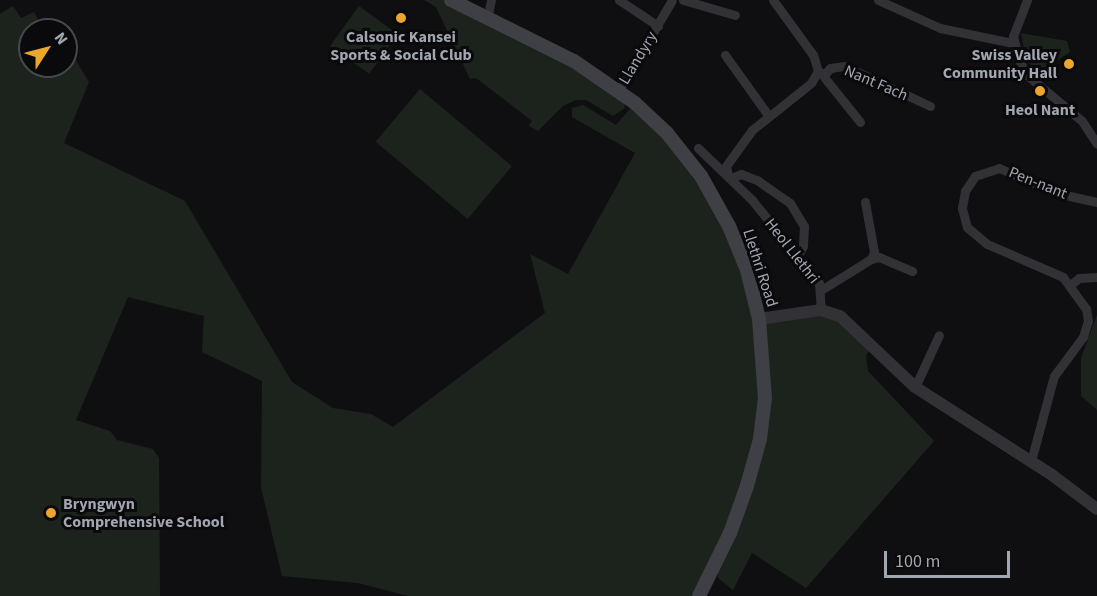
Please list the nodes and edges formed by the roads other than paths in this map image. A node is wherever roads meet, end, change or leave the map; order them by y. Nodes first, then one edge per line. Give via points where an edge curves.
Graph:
1 (451, 0) edge
2 (491, 0) edge
3 (619, 0) edge
4 (672, 0) edge
5 (683, 0) edge
6 (773, 0) edge
7 (878, 0) edge
8 (1027, 0) edge
9 (735, 15) dead end
10 (487, 19) junction
11 (658, 26) junction
12 (1013, 43) junction
13 (725, 55) dead end
14 (821, 73) junction
15 (619, 90) junction
16 (930, 106) dead end
17 (768, 115) junction
18 (860, 122) dead end
19 (1097, 144) edge
20 (698, 148) dead end
21 (730, 177) junction
22 (865, 202) dead end
23 (1097, 202) edge
24 (798, 255) junction
25 (871, 260) junction
26 (912, 271) dead end
27 (1097, 277) edge
28 (1070, 285) junction
29 (821, 290) junction
30 (821, 310) junction
31 (759, 319) junction
32 (939, 335) dead end
33 (915, 387) junction
34 (1031, 461) junction
35 (1097, 509) edge
36 (699, 596) edge

1 - 10 main road, Llethri Road
2 - 10 street
3 - 11 street, Llandyry
4 - 11 street, Llandyry
5 - 9 street
6 - 14 street via 813,55
7 - 12 street via 940,28
8 - 12 street via 1015,24
10 - 15 main road, Llethri Road via 574,61
11 - 15 street, Llandyry
12 - 19 street via 1028,76 1082,121
13 - 17 street
14 - 16 street, Nant Fach via 845,66
14 - 17 street
14 - 18 street
15 - 31 main road, Llethri Road via 667,134 701,176 729,226 747,270
17 - 21 street via 736,148 726,166
20 - 21 street, Heol Llethri
21 - 24 street, Heol Llethri
21 - 24 street via 741,174 757,180 790,203 804,226 803,246
22 - 25 street via 874,252
23 - 28 street, Pen-nant via 1056,193 999,168 975,176 965,191 962,208 974,233 987,244 1052,270
24 - 29 street, Heol Llethri
25 - 26 street via 879,257
25 - 29 street
27 - 28 street via 1079,278
28 - 34 street, Pen-nant via 1081,298 1088,321 1083,337 1054,376
29 - 30 street, Heol Llethri
30 - 31 street, Llethri Road
30 - 33 street via 840,316
31 - 36 main road via 765,398 760,439 730,533
32 - 33 street
33 - 34 street
34 - 35 street

